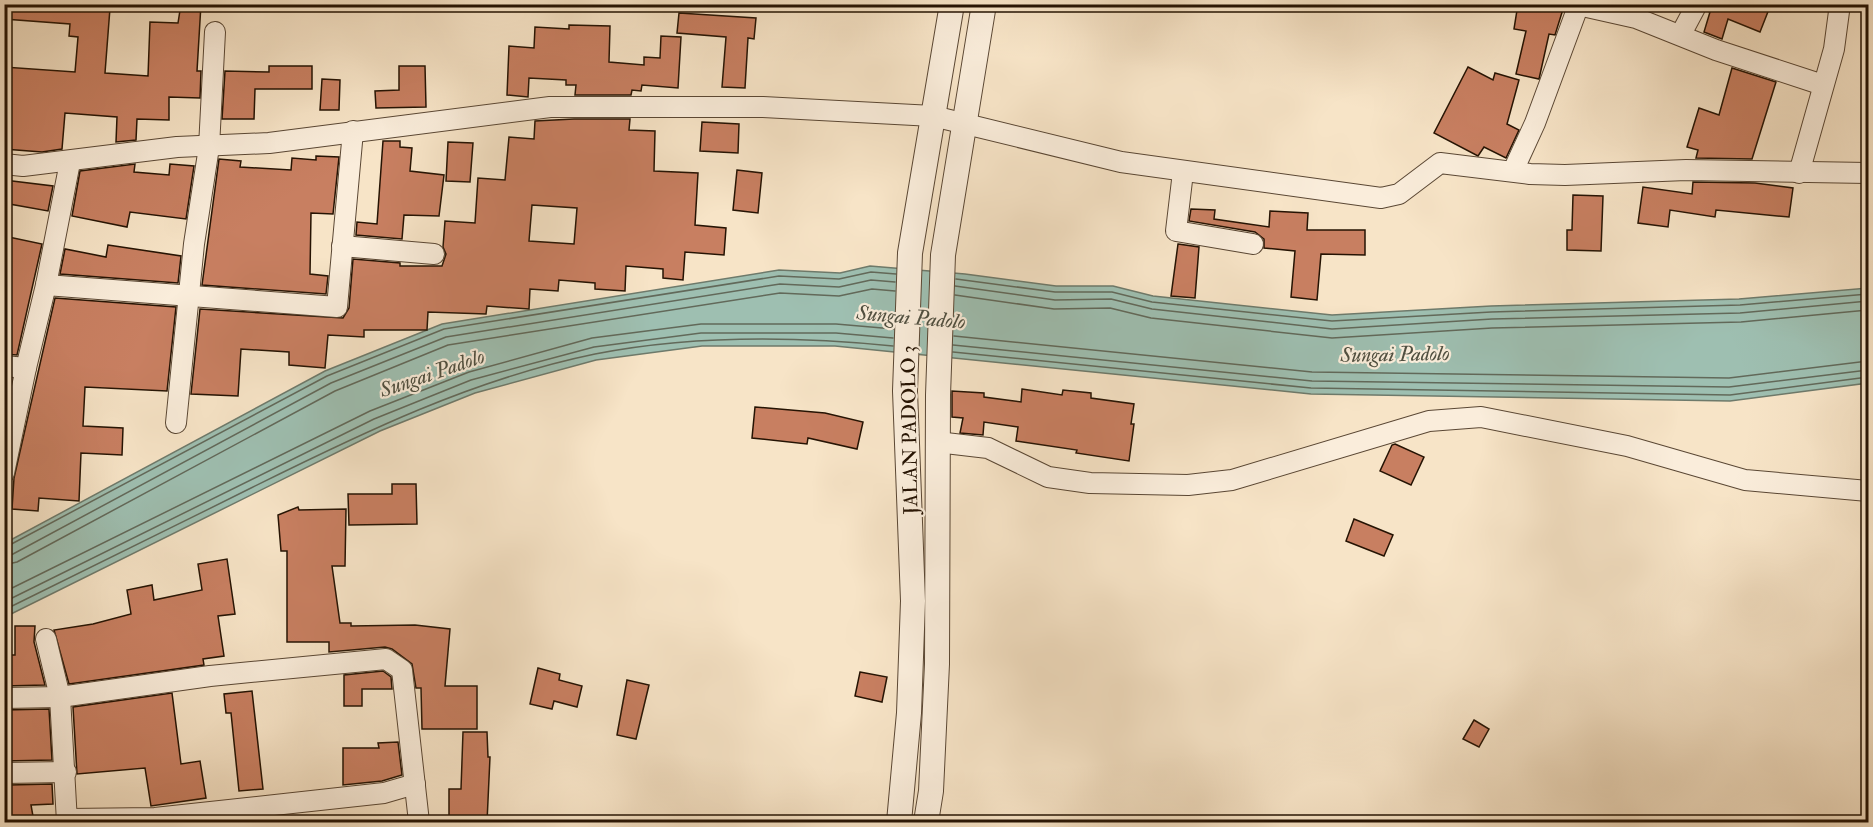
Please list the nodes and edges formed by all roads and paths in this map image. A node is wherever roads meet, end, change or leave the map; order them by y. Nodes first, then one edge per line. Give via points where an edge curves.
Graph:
1 (952, 4) edge
2 (984, 4) edge
3 (1697, 4) edge
4 (1840, 4) edge
5 (1579, 5) edge
6 (215, 32) dead end
7 (1681, 34) junction
8 (1823, 85) junction
9 (933, 116) junction
10 (965, 123) junction
11 (352, 131) junction
12 (209, 147) junction
13 (70, 162) junction
14 (4, 164) edge
15 (1513, 171) junction
16 (1183, 172) junction
17 (1799, 172) junction
18 (1869, 172) edge
19 (1253, 244) dead end
20 (342, 246) junction
21 (434, 254) dead end
22 (46, 285) junction
23 (188, 296) junction
24 (4, 366) edge
25 (26, 368) junction
26 (176, 423) dead end
27 (938, 442) junction
28 (4, 473) edge
29 (1869, 491) edge
30 (46, 639) dead end
31 (60, 697) junction
32 (4, 698) edge
33 (66, 772) junction
34 (4, 773) edge
35 (415, 784) junction
36 (155, 820) edge
37 (931, 820) edge
38 (67, 821) edge
39 (419, 822) edge
40 (899, 822) edge

1 - 9 street, JALAN PADOLO 3
2 - 10 street, JALAN PADOLO 3
3 - 7 street
4 - 8 street via 1834,49
5 - 7 street via 1636,18
5 - 15 street
6 - 12 street
7 - 8 street via 1716,50
8 - 17 street
9 - 10 street
9 - 11 street via 763,107 550,107
9 - 40 street, JALAN PADOLO 3 via 910,253 905,391 913,601 909,712
10 - 16 street via 1121,162
10 - 27 street, JALAN PADOLO 3 via 943,255
11 - 12 street
11 - 20 street
12 - 13 street via 177,147
12 - 23 street
13 - 14 street
13 - 22 street
15 - 16 street via 1440,163 1399,194 1381,198
15 - 17 street via 1565,175 1686,170
16 - 19 street via 1176,231
17 - 18 street
20 - 21 street
20 - 23 street via 337,307
22 - 23 street
22 - 25 street
23 - 26 street
24 - 25 street
25 - 28 street
27 - 29 street via 988,448 1048,477 1090,483 1188,485 1232,480 1429,421 1481,417 1627,446 1745,480
27 - 37 street, JALAN PADOLO 3 via 937,664
30 - 31 street
31 - 32 street
31 - 33 street
31 - 35 street via 210,676 386,659 402,670
33 - 34 street
33 - 38 street
35 - 36 street via 384,794
35 - 39 street
36 - 38 street

